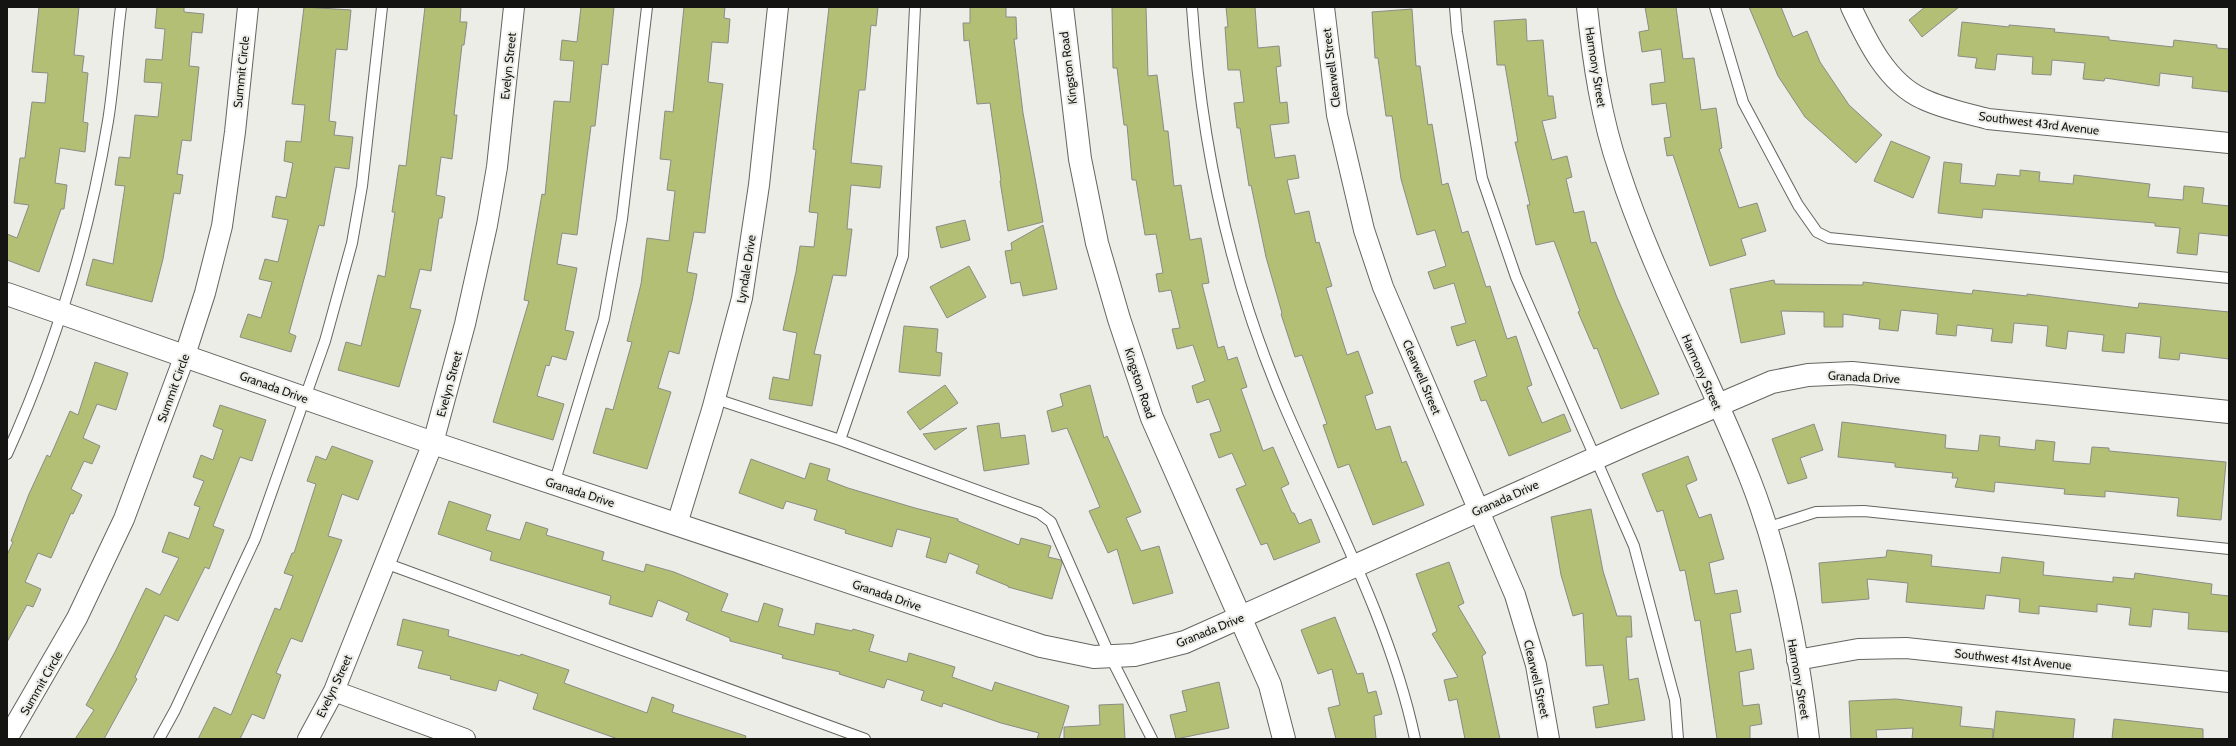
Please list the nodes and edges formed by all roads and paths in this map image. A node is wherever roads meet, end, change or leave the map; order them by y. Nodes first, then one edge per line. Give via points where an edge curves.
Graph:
1 (121, 7) edge
2 (248, 7) edge
3 (382, 7) edge
4 (514, 7) edge
5 (647, 7) edge
6 (778, 7) edge
7 (915, 7) edge
8 (1062, 7) edge
9 (1192, 7) edge
10 (1324, 7) edge
11 (1455, 7) edge
12 (1587, 7) edge
13 (1715, 7) edge
14 (1851, 7) edge
15 (2229, 143) edge
16 (2229, 278) edge
17 (7, 294) edge
18 (62, 313) junction
19 (185, 355) junction
20 (305, 398) junction
21 (716, 399) junction
22 (1717, 406) junction
23 (2229, 412) edge
24 (840, 440) junction
25 (433, 443) junction
26 (7, 454) edge
27 (1595, 458) junction
28 (554, 484) junction
29 (1479, 509) junction
30 (677, 524) junction
31 (1766, 528) junction
32 (2229, 549) edge
33 (385, 563) junction
34 (1356, 565) junction
35 (1241, 618) junction
36 (1110, 656) junction
37 (1797, 660) junction
38 (2229, 682) edge
39 (334, 691) junction
40 (7, 739) edge
41 (159, 739) edge
42 (308, 739) edge
43 (465, 739) edge
44 (865, 739) edge
45 (1152, 739) edge
46 (1284, 739) edge
47 (1415, 739) edge
48 (1549, 739) edge
49 (1678, 739) edge
50 (1809, 739) edge

1 - 18 lane via 108,120 98,174 83,240
2 - 19 street, Summit Circle via 222,226 205,293
3 - 20 lane via 362,186 352,243 325,341
4 - 25 street, Evelyn Street via 497,167 487,225 465,324
5 - 28 lane via 622,218 604,319
6 - 21 street, Lyndale Drive via 759,185 742,298
7 - 24 lane via 903,256
8 - 35 street, Kingston Road via 1080,159 1098,243 1119,319 1152,418
9 - 34 lane via 1200,95 1216,191 1248,310 1283,404
10 - 29 street, Clearwell Street via 1337,115 1364,230 1383,286
11 - 27 lane via 1482,178 1516,277
12 - 22 street, Harmony Street via 1602,108 1618,169 1642,232
13 - 16 lane via 1743,102 1798,205 1817,232 1829,238
14 - 15 street, Southwest 43rd Avenue via 1875,55 1899,82 1922,99 1952,110 1988,119
17 - 18 street, Granada Drive
18 - 19 street, Granada Drive
18 - 26 lane
19 - 20 street, Granada Drive
19 - 40 street, Summit Circle via 124,519 77,618
20 - 25 street, Granada Drive
20 - 41 lane via 255,539
21 - 24 lane
21 - 30 street, Lyndale Drive
22 - 23 street, Granada Drive via 1772,382 1808,375 1852,374
22 - 27 street, Granada Drive
22 - 31 street, Harmony Street via 1750,480
24 - 36 lane via 1039,513 1052,522
25 - 28 street, Granada Drive
25 - 33 street, Evelyn Street
27 - 29 street, Granada Drive
27 - 49 lane via 1634,546 1675,700
28 - 30 street, Granada Drive
29 - 34 street, Granada Drive
29 - 48 street, Clearwell Street via 1515,595 1536,665
30 - 36 street, Granada Drive via 1041,646 1094,657
31 - 32 lane via 1816,512 1864,511
31 - 37 street, Harmony Street via 1774,550
33 - 39 street, Evelyn Street
33 - 44 lane
34 - 35 street, Granada Drive
34 - 47 lane via 1390,651 1409,710
35 - 36 street, Granada Drive via 1185,642 1134,655
35 - 46 street, Kingston Road via 1270,684
36 - 45 lane
37 - 38 street, Southwest 41st Avenue via 1858,649 1906,648
37 - 50 street, Harmony Street
39 - 42 street, Evelyn Street
39 - 43 street

